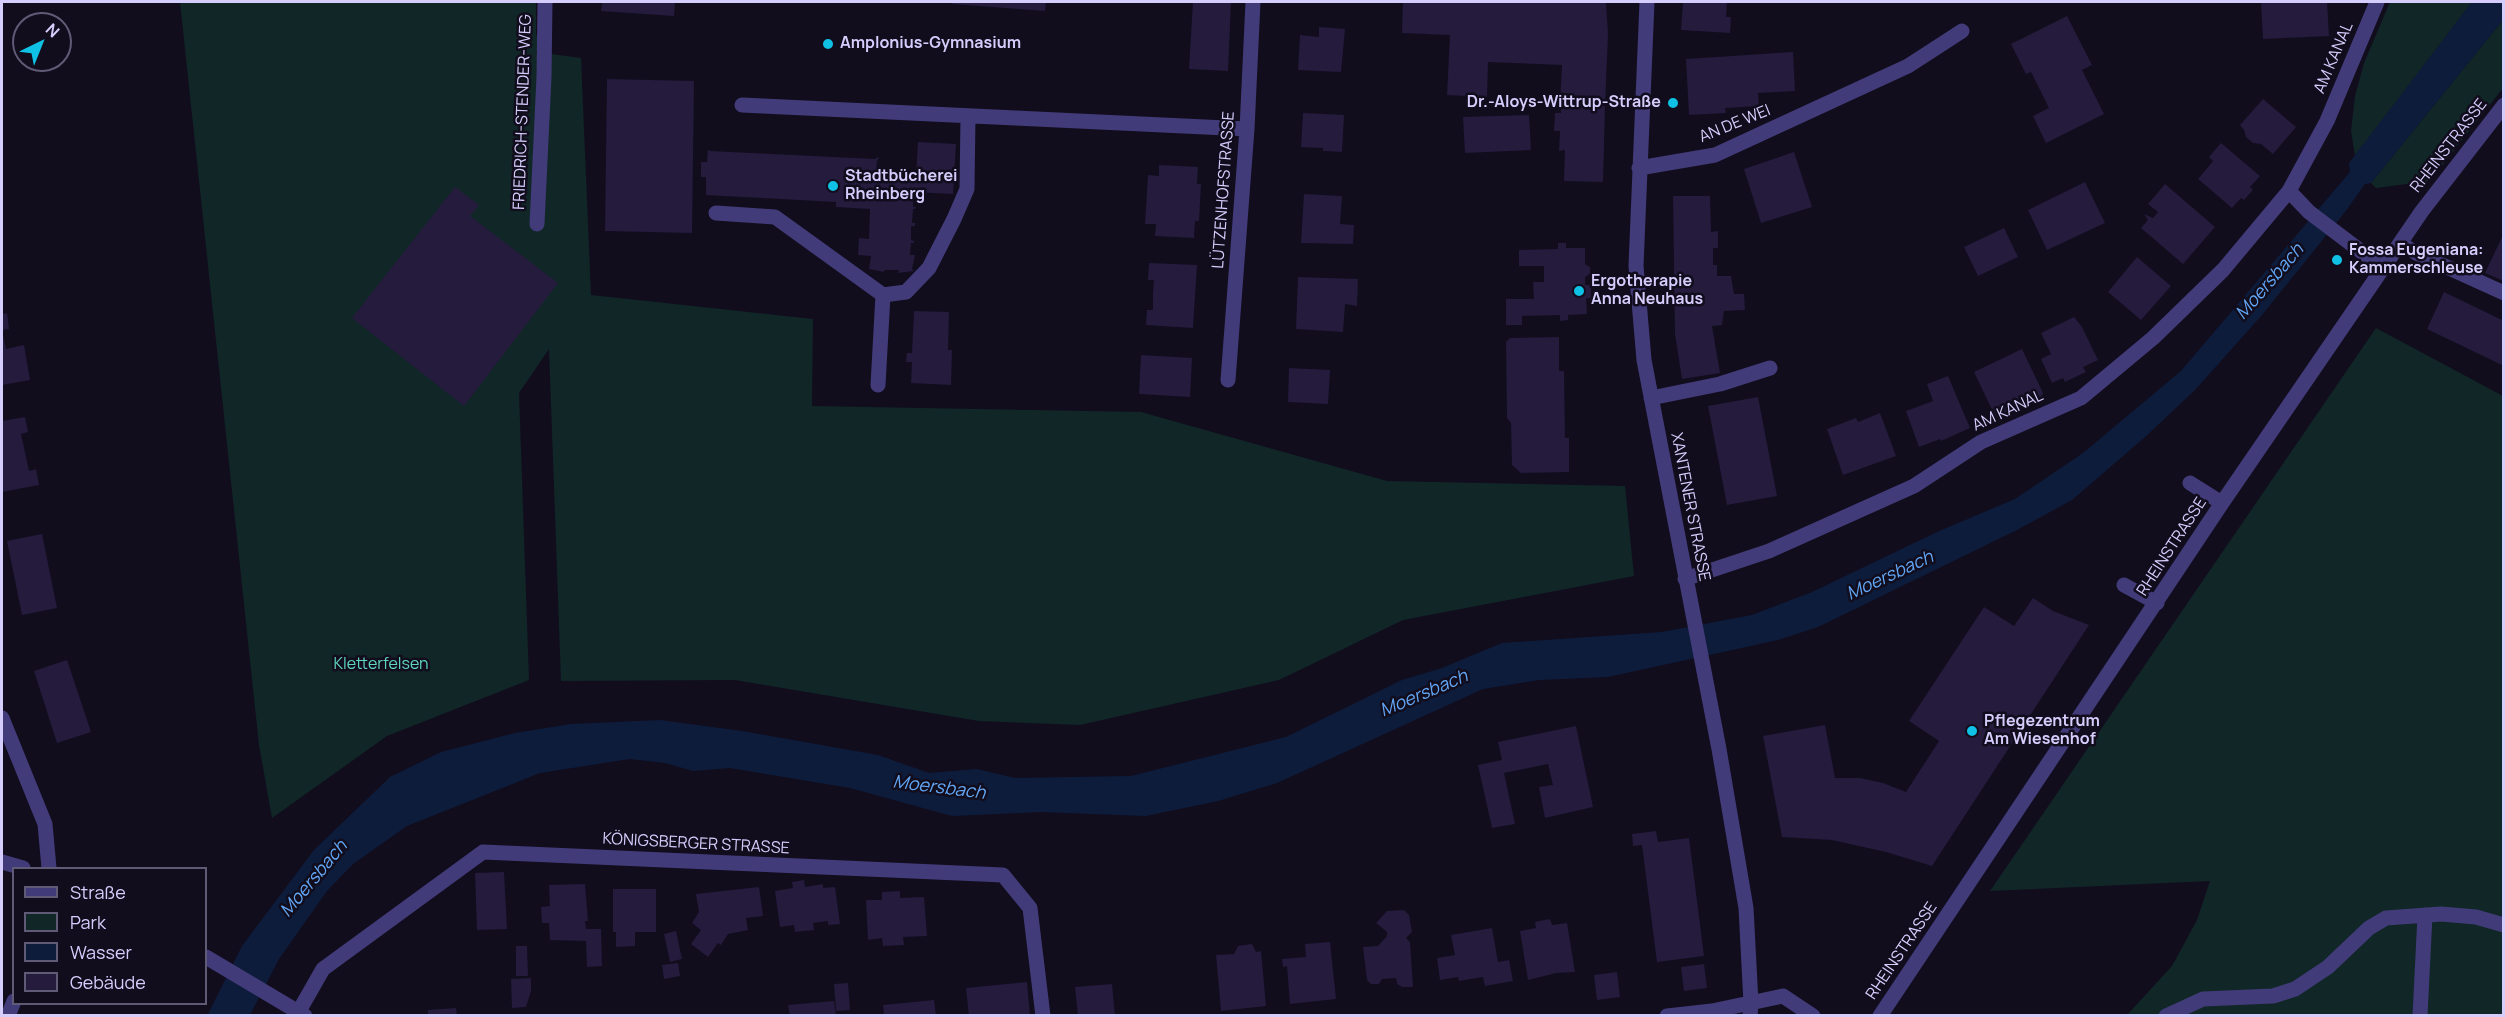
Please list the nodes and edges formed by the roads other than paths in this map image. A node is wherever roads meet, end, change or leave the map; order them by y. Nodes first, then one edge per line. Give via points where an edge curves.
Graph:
1 (545, 2) edge
2 (1254, 2) edge
3 (1647, 2) edge
4 (2377, 2) edge
5 (1962, 31) dead end
6 (742, 105) dead end
7 (2504, 105) edge
8 (968, 116) junction
9 (1247, 129) junction
10 (1639, 168) junction
11 (2289, 191) junction
12 (716, 213) dead end
13 (537, 224) dead end
14 (2400, 243) junction
15 (2383, 268) junction
16 (2504, 293) edge
17 (883, 295) junction
18 (1770, 368) dead end
19 (1228, 380) dead end
20 (878, 386) dead end
21 (1651, 398) junction
22 (2190, 483) dead end
23 (2222, 503) junction
24 (1685, 579) junction
25 (2124, 585) dead end
26 (2157, 603) junction
27 (2, 718) edge
28 (2, 862) edge
29 (20, 867) edge
30 (49, 867) edge
31 (2426, 915) junction
32 (2504, 925) edge
33 (207, 958) edge
34 (1750, 1009) edge
35 (302, 1013) edge
36 (1043, 1016) edge
37 (1667, 1016) edge
38 (1813, 1016) edge
39 (1880, 1016) edge
40 (2166, 1016) edge
41 (2420, 1016) edge

1 - 13 street, FRIEDRICH-STENDER-WEG
2 - 9 street, LÜTZENHOFSTRASSE
3 - 10 street, XANTENER STRASSE
4 - 11 street, AM KANAL via 2327,122
5 - 10 street, AN DE WEI via 1908,66 1715,155
6 - 8 street
7 - 14 street, RHEINSTRASSE
8 - 9 street
8 - 17 street via 966,189 954,219 929,268 906,292
9 - 19 street, LÜTZENHOFSTRASSE
10 - 21 street, XANTENER STRASSE via 1636,266
11 - 15 street via 2309,212
11 - 24 street, AM KANAL via 2223,270 2153,338 2081,398 1981,442 1914,486 1769,551
12 - 17 street via 775,217
14 - 15 street, RHEINSTRASSE
14 - 16 street
15 - 23 street, RHEINSTRASSE
17 - 20 street
18 - 21 street via 1720,384
21 - 24 street, XANTENER STRASSE
22 - 23 street
23 - 26 street, RHEINSTRASSE
24 - 34 street, XANTENER STRASSE via 1746,908
25 - 26 street
26 - 39 street, RHEINSTRASSE
27 - 30 street via 45,824
28 - 29 street
31 - 32 street via 2476,917
31 - 40 street via 2386,918 2369,928 2328,968 2295,990 2273,996 2203,999
31 - 41 street
33 - 35 street, KÖNIGSBERGER STRASSE
34 - 37 street
34 - 38 street via 1783,996
35 - 36 street, KÖNIGSBERGER STRASSE via 323,969 483,852 1003,875 1030,908

